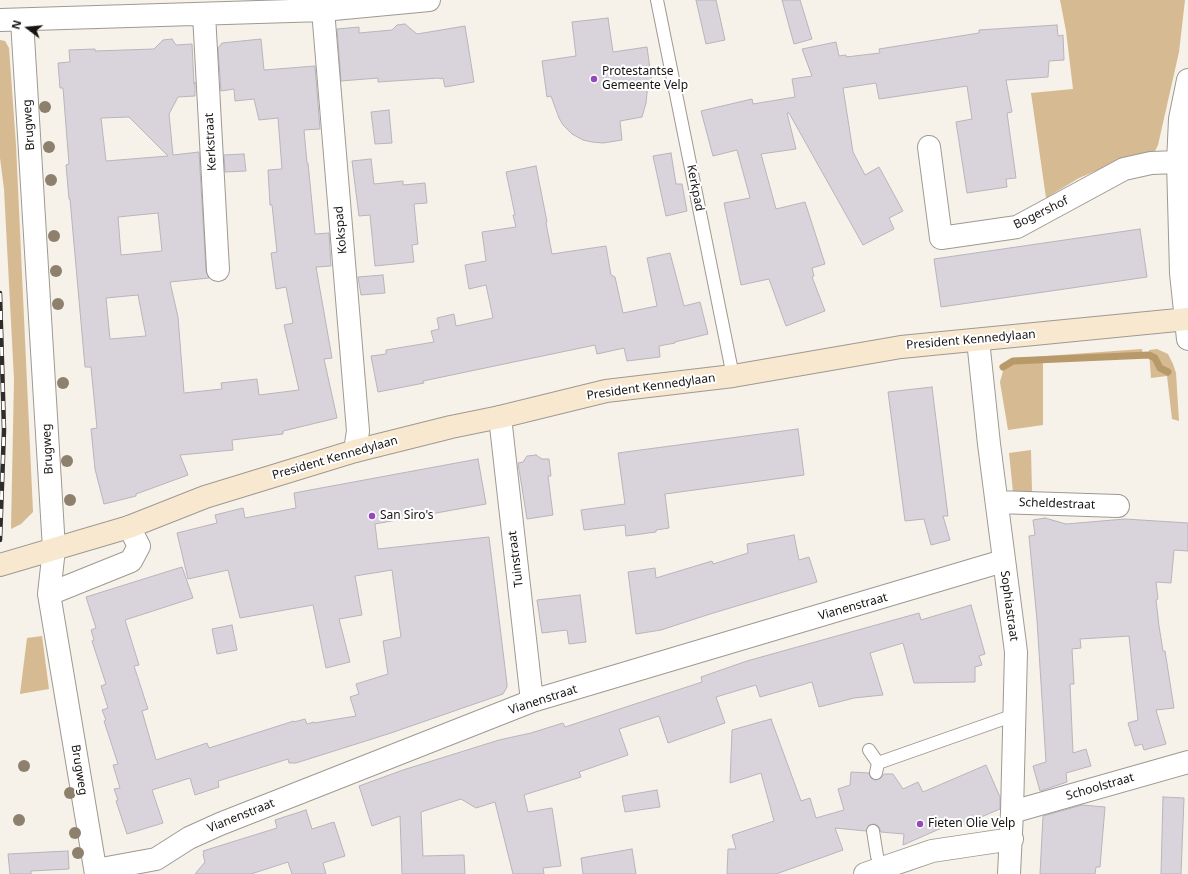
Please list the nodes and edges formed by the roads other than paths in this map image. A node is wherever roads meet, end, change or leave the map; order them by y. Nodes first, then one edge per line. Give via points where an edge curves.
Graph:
1 (429, 0) edge
2 (657, 0) edge
3 (323, 10) junction
4 (204, 14) junction
5 (6, 19) edge
6 (1188, 80) edge
7 (1184, 118) edge
8 (929, 148) dead end
9 (1178, 162) junction
10 (218, 270) dead end
11 (1187, 326) edge
12 (978, 340) junction
13 (733, 376) junction
14 (500, 417) junction
15 (355, 451) junction
16 (997, 502) junction
17 (1118, 506) dead end
18 (129, 527) junction
19 (54, 549) junction
20 (1004, 561) junction
21 (0, 565) edge
22 (49, 594) junction
23 (532, 701) junction
24 (1014, 716) junction
25 (869, 750) dead end
26 (1188, 762) edge
27 (1012, 812) junction
28 (873, 831) dead end
29 (1012, 839) junction
30 (874, 871) edge
31 (96, 872) edge
32 (1009, 874) edge

1 - 3 street
2 - 13 lane, Kerkpad
3 - 4 street
3 - 15 street, Kokspad via 358,431
4 - 5 street
4 - 10 street, Kerkstraat
5 - 19 street, Brugweg
6 - 7 street
7 - 9 street
8 - 9 street, Bogershof via 941,238 1017,227 1124,170 1151,163
9 - 11 street via 1181,273
11 - 12 street, President Kennedylaan
12 - 13 street, President Kennedylaan via 901,347
12 - 16 street, Sophiastraat
13 - 14 street, President Kennedylaan via 606,391
14 - 15 street, President Kennedylaan
14 - 23 street, Tuinstraat
15 - 18 street, President Kennedylaan via 206,497
16 - 17 street, Scheldestraat
16 - 20 street, Sophiastraat
18 - 19 street, President Kennedylaan
18 - 22 street via 139,546 131,561
19 - 21 street, President Kennedylaan
19 - 22 street, Brugweg
20 - 23 street, Vianenstraat
20 - 24 street, Sophiastraat via 1016,652
22 - 31 street, Brugweg
23 - 31 street, Vianenstraat via 220,824 189,838 156,860
24 - 25 lane via 877,768
24 - 27 street, Sophiastraat
26 - 27 street, Schoolstraat
27 - 29 street, Sophiastraat
28 - 30 lane via 877,856
29 - 30 street via 932,852
29 - 32 street, Sophiastraat

